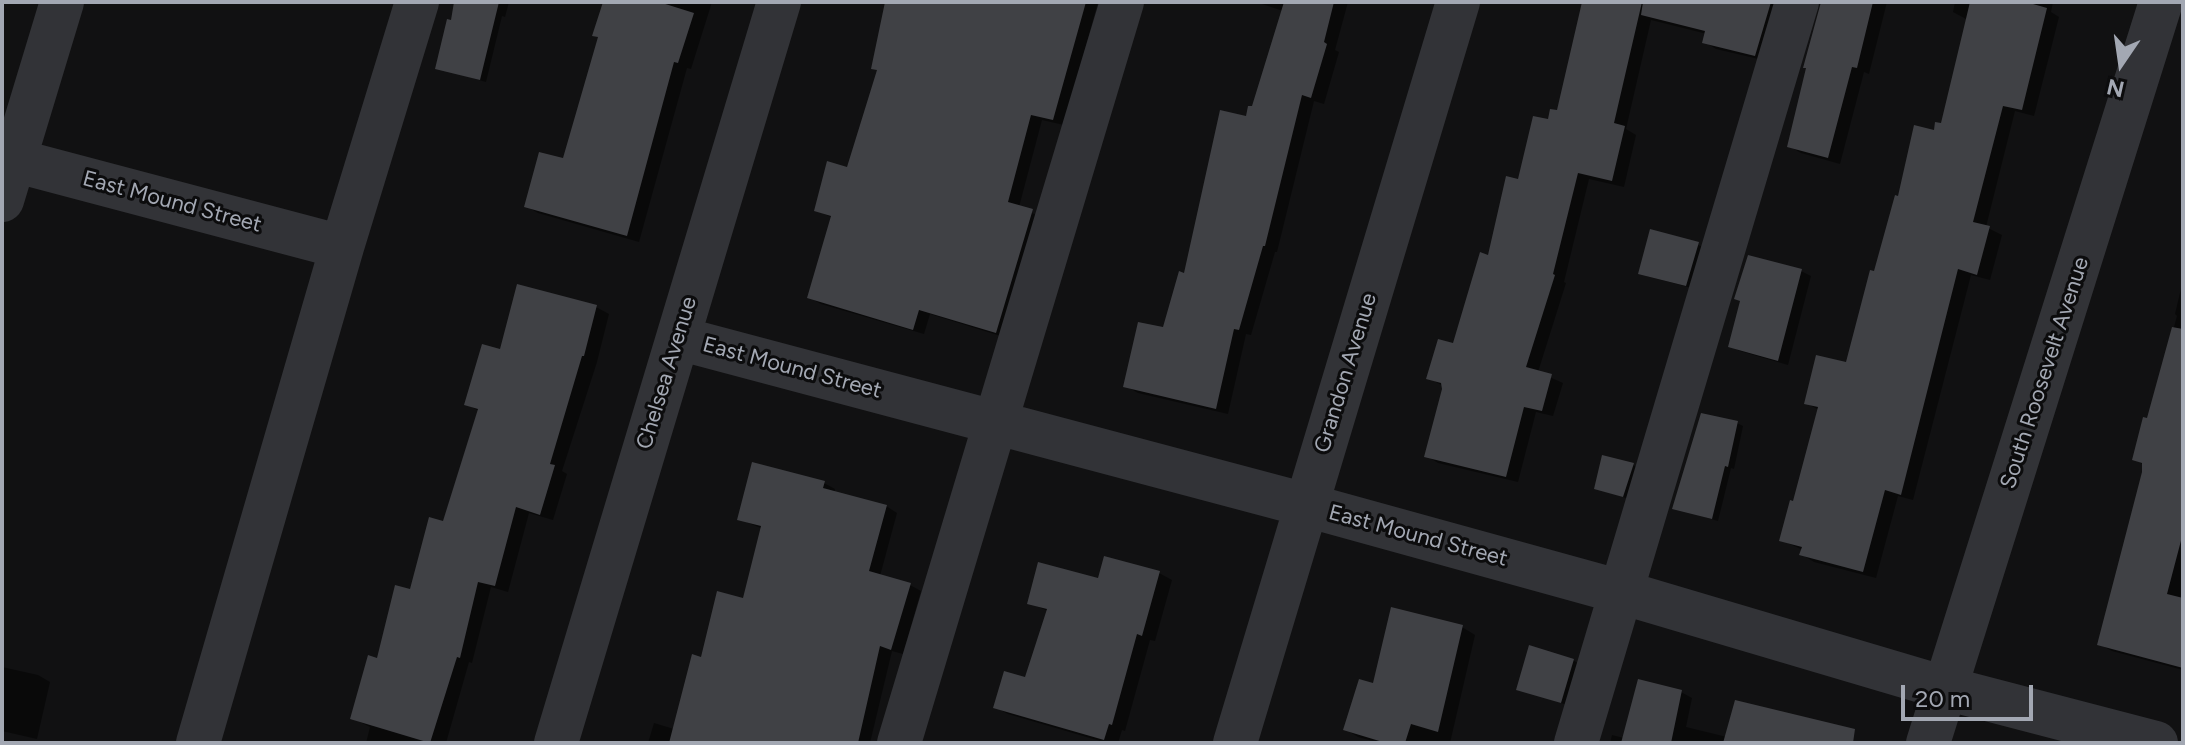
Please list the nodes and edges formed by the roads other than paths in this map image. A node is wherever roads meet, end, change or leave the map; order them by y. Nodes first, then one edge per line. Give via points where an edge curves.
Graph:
1 (62, 2) edge
2 (417, 2) edge
3 (779, 2) edge
4 (1122, 2) edge
5 (1458, 2) edge
6 (1797, 2) edge
7 (2161, 2) edge
8 (6, 173) edge
9 (342, 247) junction
10 (678, 338) junction
11 (995, 422) junction
12 (1306, 505) junction
13 (1621, 592) junction
14 (1945, 688) junction
15 (198, 743) edge
16 (556, 743) edge
17 (899, 743) edge
18 (1235, 743) edge
19 (1576, 743) edge
20 (1928, 743) edge
21 (2156, 743) edge

1 - 8 street
2 - 9 street
3 - 10 street, Chelsea Avenue
4 - 11 street
5 - 12 street, Grandon Avenue
6 - 13 street
7 - 14 street, South Roosevelt Avenue
8 - 9 street, East Mound Street
9 - 15 street
10 - 11 street, East Mound Street
10 - 16 street, Chelsea Avenue
11 - 12 street, East Mound Street
11 - 17 street
12 - 13 street, East Mound Street
12 - 18 street, Grandon Avenue
13 - 14 street, East Mound Street
13 - 19 street
14 - 20 street, South Roosevelt Avenue
14 - 21 street, East Mound Street

